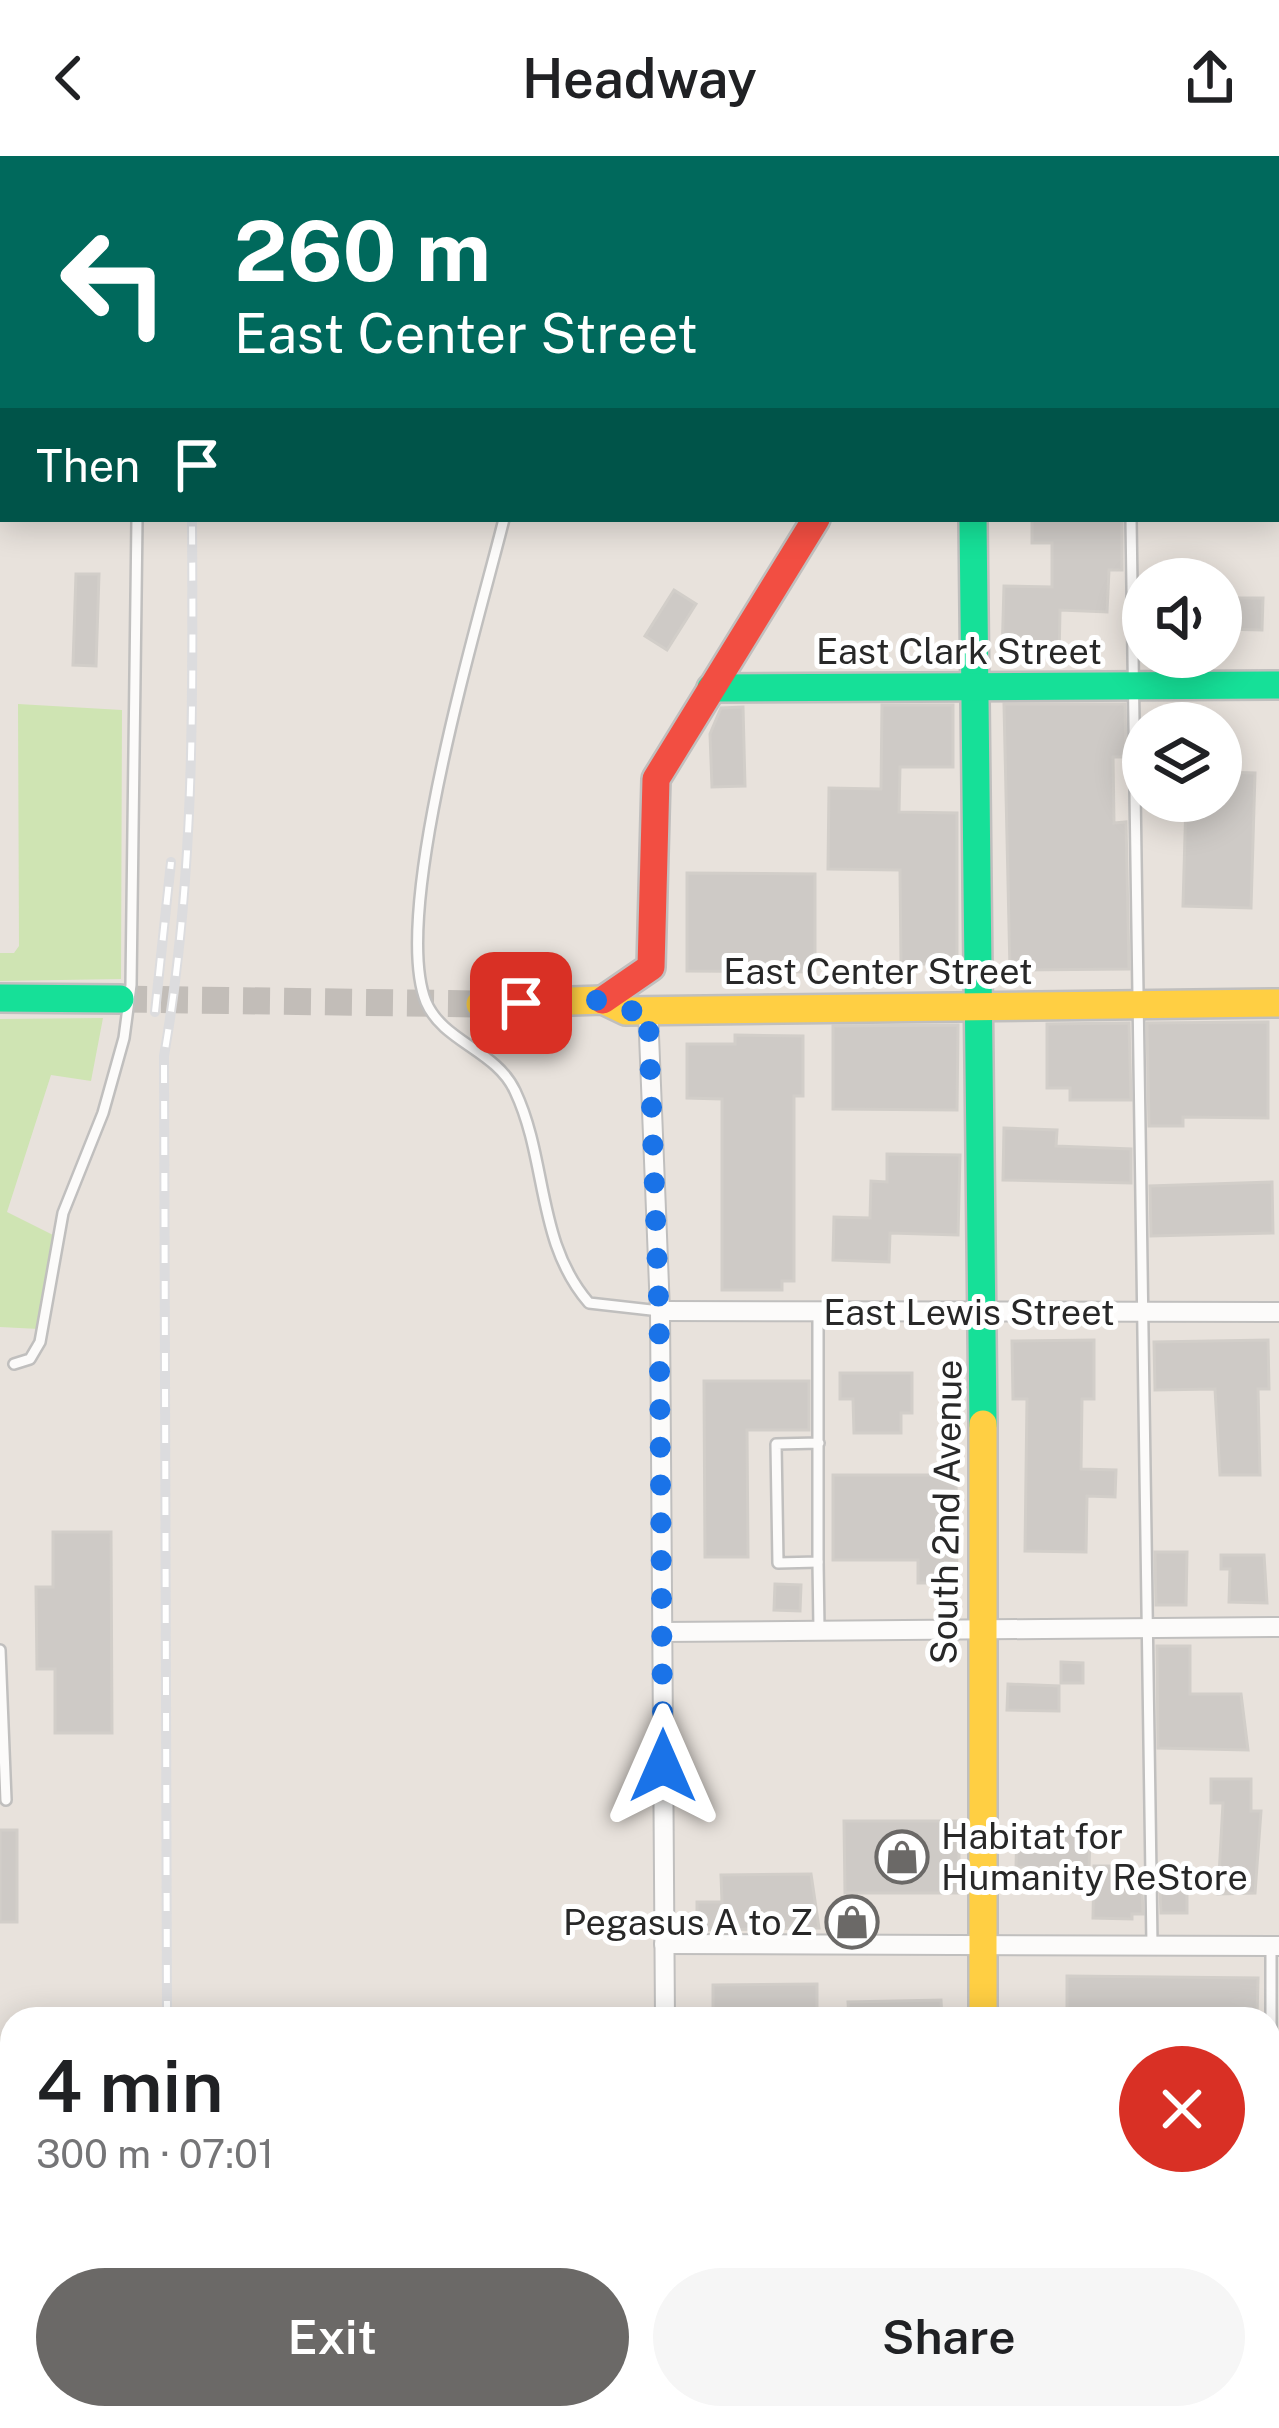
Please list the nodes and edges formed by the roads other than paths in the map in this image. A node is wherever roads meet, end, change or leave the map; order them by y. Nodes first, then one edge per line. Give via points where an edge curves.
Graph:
1 (136, 522) edge
2 (503, 522) edge
3 (814, 522) edge
4 (973, 522) edge
5 (1131, 522) edge
6 (1279, 685) edge
7 (975, 686) junction
8 (1133, 686) junction
9 (711, 688) junction
10 (651, 967) junction
11 (0, 998) edge
12 (120, 999) tunnel mouth
13 (603, 1000) junction
14 (480, 1004) tunnel mouth
15 (1279, 1004) edge
16 (1137, 1005) junction
17 (978, 1006) junction
18 (697, 1009) junction
19 (648, 1010) junction
20 (659, 1312) junction
21 (818, 1312) junction
22 (983, 1312) junction
23 (1140, 1312) junction
24 (1279, 1312) edge
25 (14, 1364) dead end
26 (819, 1443) junction
27 (818, 1562) junction
28 (1279, 1627) edge
29 (980, 1629) junction
30 (1144, 1630) junction
31 (819, 1631) junction
32 (662, 1632) junction
33 (0, 1650) edge
34 (6, 1800) dead end
35 (664, 1944) junction
36 (981, 1944) junction
37 (1152, 1945) junction
38 (1275, 1946) edge
39 (665, 2007) edge
40 (983, 2007) edge
41 (1275, 2007) edge

1 - 25 lane via 136,829 124,1038 63,1214 40,1342 30,1359
2 - 20 lane via 444,756 422,901 421,986 437,1021 480,1050 515,1090 566,1276 589,1303
3 - 9 street
4 - 7 street, South 2nd Avenue
5 - 8 lane
6 - 8 street, East Clark Street
7 - 8 street, East Clark Street
7 - 9 street, East Clark Street
7 - 17 street, South 2nd Avenue
8 - 16 lane
9 - 10 street via 656,779
10 - 13 street
10 - 18 street
11 - 12 street
13 - 14 street, East Center Street
13 - 19 street, East Center Street
15 - 16 street, East Center Street
16 - 17 street, East Center Street
16 - 23 lane
17 - 18 street, East Center Street
17 - 22 street, South 2nd Avenue
18 - 19 street, East Center Street
19 - 20 street
20 - 21 street, East Lewis Street
20 - 32 street
21 - 22 street, East Lewis Street
21 - 26 lane
22 - 23 street, East Lewis Street
22 - 29 street, South 2nd Avenue
23 - 24 street, East Lewis Street
23 - 30 lane
26 - 27 lane
26 - 27 lane via 776,1444 778,1563
27 - 31 lane
28 - 30 street
29 - 30 street
29 - 31 street
29 - 36 street, South 2nd Avenue
30 - 37 lane
31 - 32 street
32 - 35 street
33 - 34 lane
35 - 36 street
35 - 39 street
36 - 37 street
36 - 40 street, South 2nd Avenue
37 - 38 street
38 - 41 lane

